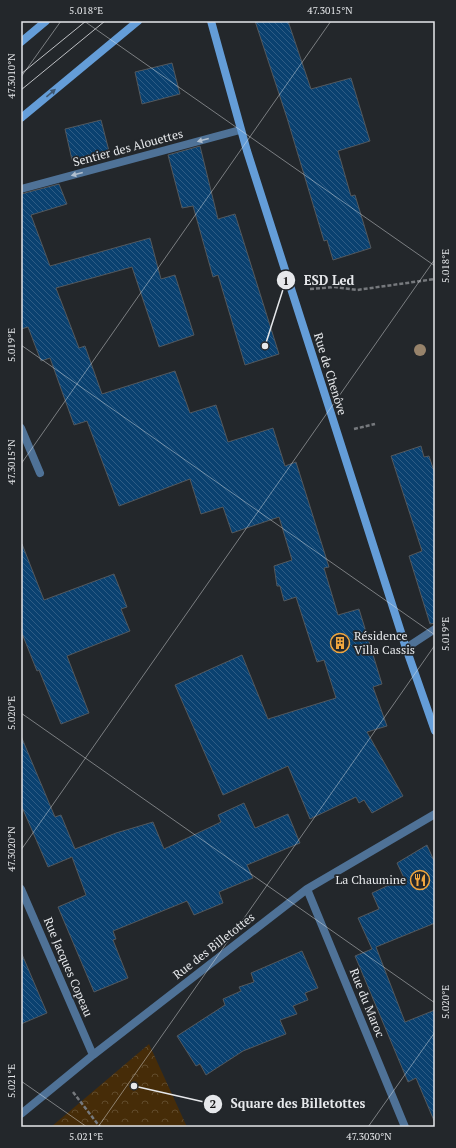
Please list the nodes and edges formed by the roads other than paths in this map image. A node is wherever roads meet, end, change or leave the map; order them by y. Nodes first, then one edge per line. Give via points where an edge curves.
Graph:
1 (46, 21) edge
2 (138, 21) edge
3 (211, 21) edge
4 (21, 42) edge
5 (21, 118) edge
6 (240, 130) junction
7 (21, 189) edge
8 (21, 428) edge
9 (40, 473) dead end
10 (435, 629) edge
11 (406, 648) junction
12 (435, 731) edge
13 (435, 814) edge
14 (21, 888) edge
15 (307, 889) junction
16 (93, 1055) junction
17 (21, 1114) edge
18 (405, 1127) edge

1 - 4 street
5 -> 2 street
3 - 6 street, Rue de Chenôve
6 -> 7 street, Sentier des Alouettes
6 - 11 street, Rue de Chenôve
8 - 9 street
10 - 11 street
11 - 12 street, Rue de Chenôve
13 - 15 street, Rue des Billetottes
14 - 16 street, Rue Jacques Copeau
15 - 16 street, Rue des Billetottes
15 - 18 street, Rue du Maroc
16 - 17 street, Rue des Billetottes

